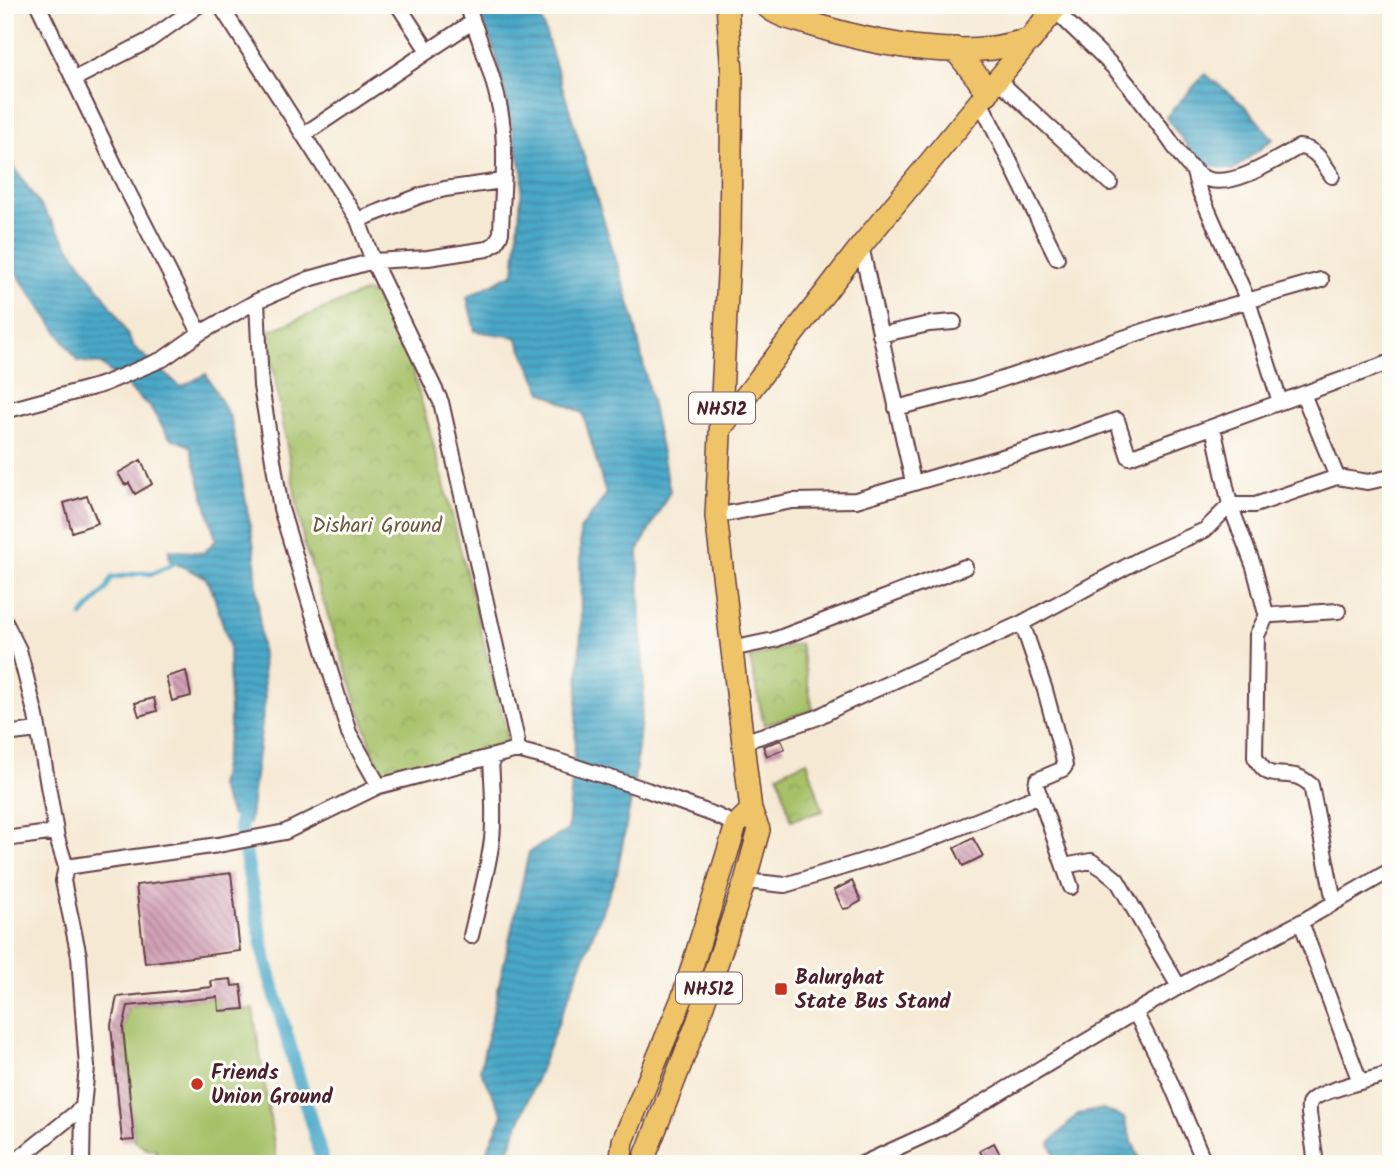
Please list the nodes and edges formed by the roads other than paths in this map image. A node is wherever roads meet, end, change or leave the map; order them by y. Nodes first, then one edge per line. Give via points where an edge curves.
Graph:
1 (38, 5) edge
2 (199, 5) edge
3 (220, 5) edge
4 (398, 5) edge
5 (467, 5) edge
6 (727, 5) edge
7 (766, 5) edge
8 (1056, 7) edge
9 (472, 22) junction
10 (1030, 40) junction
11 (955, 49) junction
12 (428, 51) junction
13 (74, 79) junction
14 (988, 91) junction
15 (303, 135) junction
16 (1193, 169) junction
17 (1332, 176) dead end
18 (502, 181) junction
19 (1110, 183) dead end
20 (358, 220) junction
21 (861, 246) junction
22 (1057, 258) dead end
23 (373, 261) junction
24 (1321, 280) dead end
25 (1248, 300) junction
26 (257, 301) junction
27 (954, 322) dead end
28 (200, 333) junction
29 (880, 335) junction
30 (1391, 362) edge
31 (1303, 394) junction
32 (1280, 402) junction
33 (896, 408) junction
34 (5, 411) edge
35 (1213, 427) junction
36 (721, 428) junction
37 (1337, 477) junction
38 (1391, 477) edge
39 (913, 482) junction
40 (1230, 505) junction
41 (716, 516) junction
42 (965, 566) dead end
43 (1338, 611) dead end
44 (1268, 613) junction
45 (5, 622) edge
46 (1022, 623) junction
47 (732, 649) junction
48 (38, 730) junction
49 (5, 734) edge
50 (743, 742) junction
51 (517, 750) junction
52 (491, 757) junction
53 (379, 786) junction
54 (1040, 795) junction
55 (751, 810) junction
56 (736, 825) junction
57 (56, 832) junction
58 (5, 839) edge
59 (1064, 866) junction
60 (66, 867) junction
61 (1391, 870) edge
62 (744, 881) junction
63 (1071, 887) dead end
64 (1334, 902) junction
65 (1301, 922) junction
66 (471, 936) dead end
67 (1179, 987) junction
68 (1135, 1012) junction
69 (1391, 1074) edge
70 (1360, 1082) junction
71 (83, 1107) junction
72 (12, 1164) edge
73 (82, 1164) edge
74 (620, 1164) edge
75 (642, 1164) edge
76 (862, 1164) edge
77 (1205, 1164) edge
78 (1316, 1164) edge

1 - 13 street
2 - 13 street via 148,41
3 - 15 street
4 - 12 street
5 - 9 street
6 - 36 main road, NH512 via 732,137
7 - 11 highway via 820,27 894,45
8 - 10 highway
8 - 16 street via 1114,68
9 - 12 street
9 - 18 street via 500,108
10 - 11 highway via 993,48
10 - 14 main road
11 - 14 highway
12 - 15 street
13 - 28 street
14 - 19 street
14 - 21 main road
14 - 22 street
15 - 20 street
16 - 17 street via 1207,180 1230,179 1306,147
16 - 25 street
18 - 20 street via 422,195
18 - 23 street via 501,233 487,249
20 - 23 street
21 - 29 street
21 - 36 main road
23 - 26 street via 309,279
23 - 51 street via 441,402
24 - 25 street
25 - 32 street
25 - 33 street via 976,388
26 - 28 street
26 - 53 street via 261,386 281,509 349,733
27 - 29 street
28 - 34 street via 163,359 101,385
29 - 33 street
30 - 31 street
31 - 32 street
31 - 37 street
32 - 35 street
33 - 39 street
35 - 39 street via 1129,457 1117,420
35 - 40 street
36 - 41 main road, NH512
37 - 38 street via 1368,482
37 - 40 street via 1255,505
39 - 41 street via 856,500 792,501
40 - 44 street
40 - 46 street via 1205,530 1146,556
41 - 47 main road, NH512
42 - 47 street via 774,640
43 - 44 street
44 - 64 street via 1257,635 1255,757 1272,775 1299,776 1311,785
45 - 48 street via 19,650
46 - 50 street via 816,718
46 - 54 street via 1048,697 1065,766 1037,780
47 - 50 main road, NH512
48 - 49 street
48 - 57 street
50 - 55 main road, NH512
51 - 52 street
51 - 56 street via 647,790
52 - 53 street
52 - 66 street via 494,810 490,856
53 - 60 street via 285,832
54 - 59 street
54 - 62 street via 921,843 785,885
55 - 56 main road
55 - 62 main road, NH512 via 759,830
56 - 74 main road via 683,996 623,1141
57 - 58 street
57 - 60 street
59 - 63 street
59 - 67 street via 1091,861 1117,880
60 - 71 street via 63,881 79,956 87,1067
61 - 64 street
62 - 75 main road, NH512 via 697,1023
64 - 65 street
65 - 67 street
65 - 70 street
67 - 68 street
68 - 76 street via 940,1128
68 - 77 street
69 - 70 street
70 - 78 street via 1310,1102
71 - 72 street
71 - 73 street

